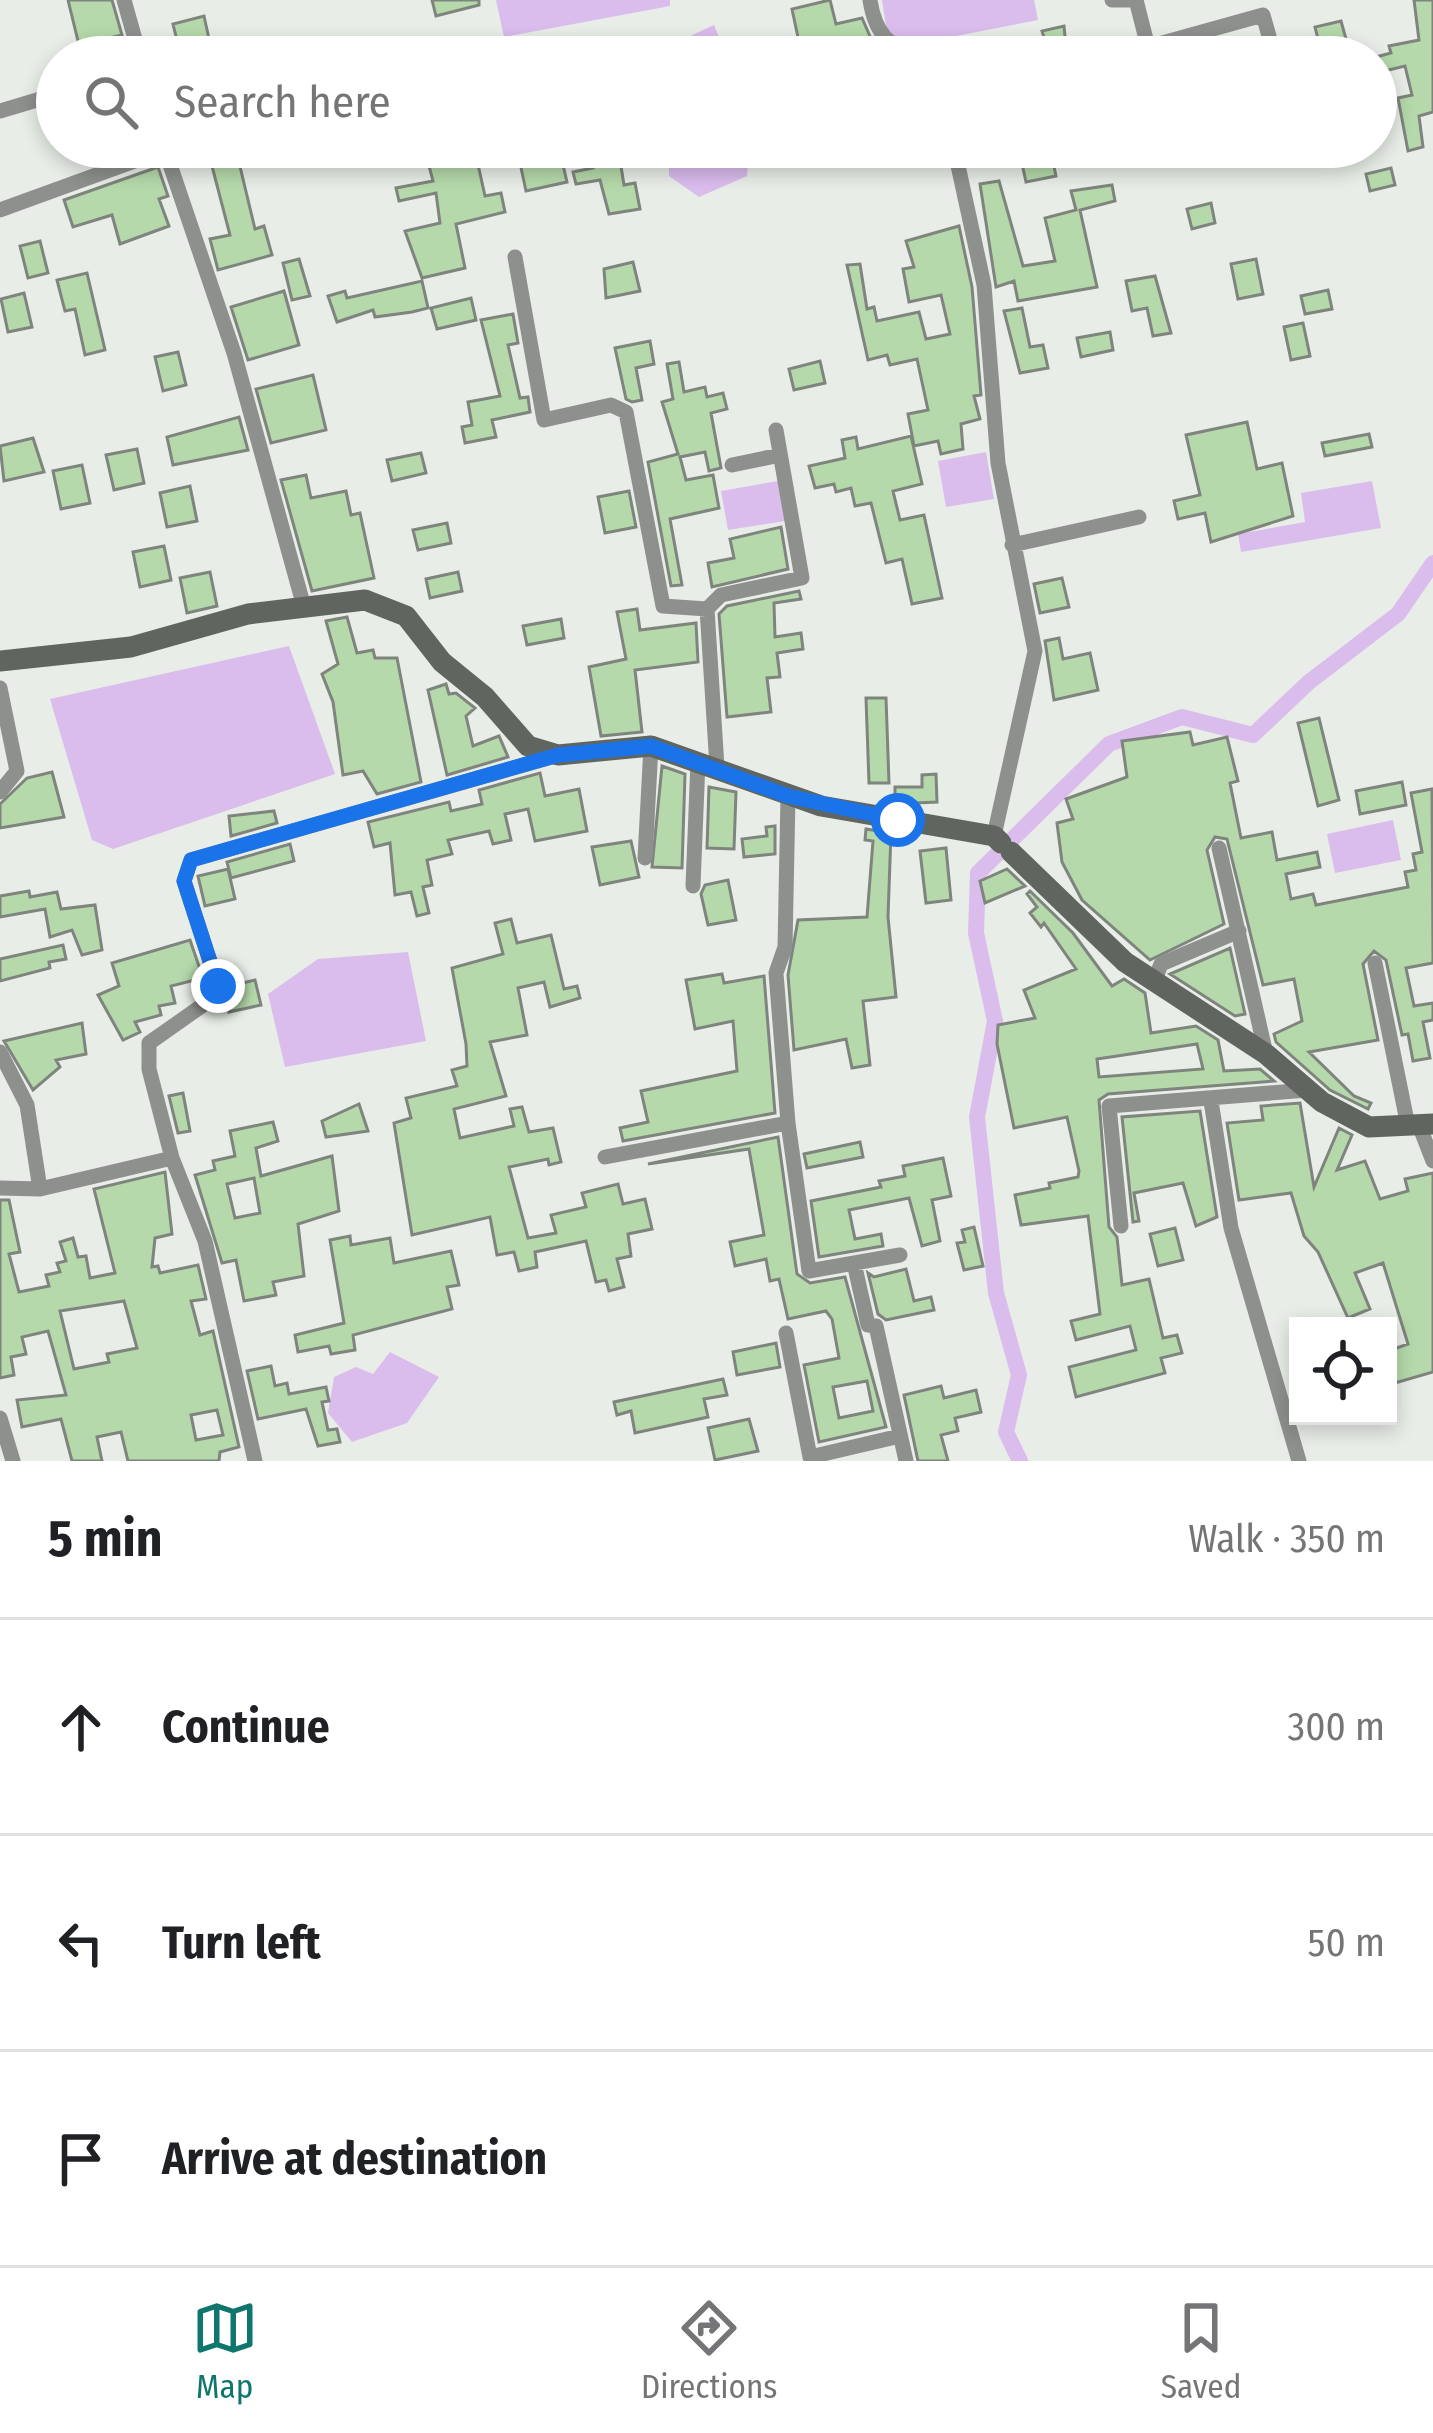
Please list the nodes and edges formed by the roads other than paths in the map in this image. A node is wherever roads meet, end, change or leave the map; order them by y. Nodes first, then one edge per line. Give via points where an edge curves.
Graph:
1 (124, 0) edge
2 (870, 0) edge
3 (1112, 0) edge
4 (134, 36) edge
5 (883, 36) edge
6 (1145, 36) edge
7 (1188, 36) edge
8 (1269, 36) edge
9 (36, 100) edge
10 (0, 111) edge
11 (113, 168) edge
12 (171, 168) edge
13 (959, 168) edge
14 (0, 209) edge
15 (514, 256) dead end
16 (776, 430) dead end
17 (780, 455) junction
18 (732, 465) dead end
19 (1139, 517) dead end
20 (1012, 544) junction
21 (304, 607) junction
22 (707, 609) junction
23 (0, 661) edge
24 (0, 688) edge
25 (651, 746) junction
26 (558, 755) junction
27 (708, 764) junction
28 (0, 791) edge
29 (788, 796) junction
30 (1002, 844) junction
31 (1219, 848) dead end
32 (645, 858) dead end
33 (693, 886) dead end
34 (1239, 931) junction
35 (1375, 963) dead end
36 (1155, 980) junction
37 (0, 1052) edge
38 (1266, 1054) junction
39 (1308, 1090) junction
40 (1211, 1102) junction
41 (788, 1124) junction
42 (1420, 1125) edge
43 (604, 1157) dead end
44 (172, 1158) junction
45 (1433, 1161) edge
46 (0, 1188) edge
47 (40, 1189) junction
48 (1121, 1226) dead end
49 (900, 1255) dead end
50 (854, 1263) junction
51 (786, 1333) dead end
52 (0, 1418) edge
53 (901, 1436) junction
54 (13, 1461) edge
55 (254, 1461) edge
56 (906, 1461) edge
57 (1299, 1461) edge

1 - 4 street
2 - 5 street
3 - 6 street via 1136,0
7 - 8 street via 1263,15
9 - 10 street
11 - 14 street
12 - 21 street via 234,353
13 - 20 street via 984,285
15 - 22 street via 544,420 611,405 626,412 663,606
16 - 17 street
17 - 18 street
17 - 22 street via 802,578 722,595
19 - 20 street
20 - 30 street via 1035,651
21 - 23 street via 131,647
21 - 26 street via 365,600 406,616 528,746
22 - 27 street
24 - 28 street via 17,770
25 - 26 street
25 - 27 street
25 - 32 street
26 - 44 street via 191,860 184,881 218,986 149,1043 148,1069
27 - 29 street
27 - 33 street
29 - 30 street
29 - 41 street via 784,947 776,973
30 - 36 street via 1125,962
31 - 34 street
34 - 36 street via 1161,964
34 - 38 street
35 - 42 street
36 - 38 street
37 - 47 street via 27,1105
38 - 39 street
39 - 40 street
39 - 42 street via 1369,1127
40 - 48 street via 1109,1106
40 - 57 street via 1231,1228
41 - 43 street
41 - 50 street via 809,1271
42 - 45 street
44 - 47 street
44 - 55 street via 205,1241
46 - 47 street
49 - 50 street
50 - 53 street
51 - 53 street via 810,1457
52 - 54 street
53 - 56 street

